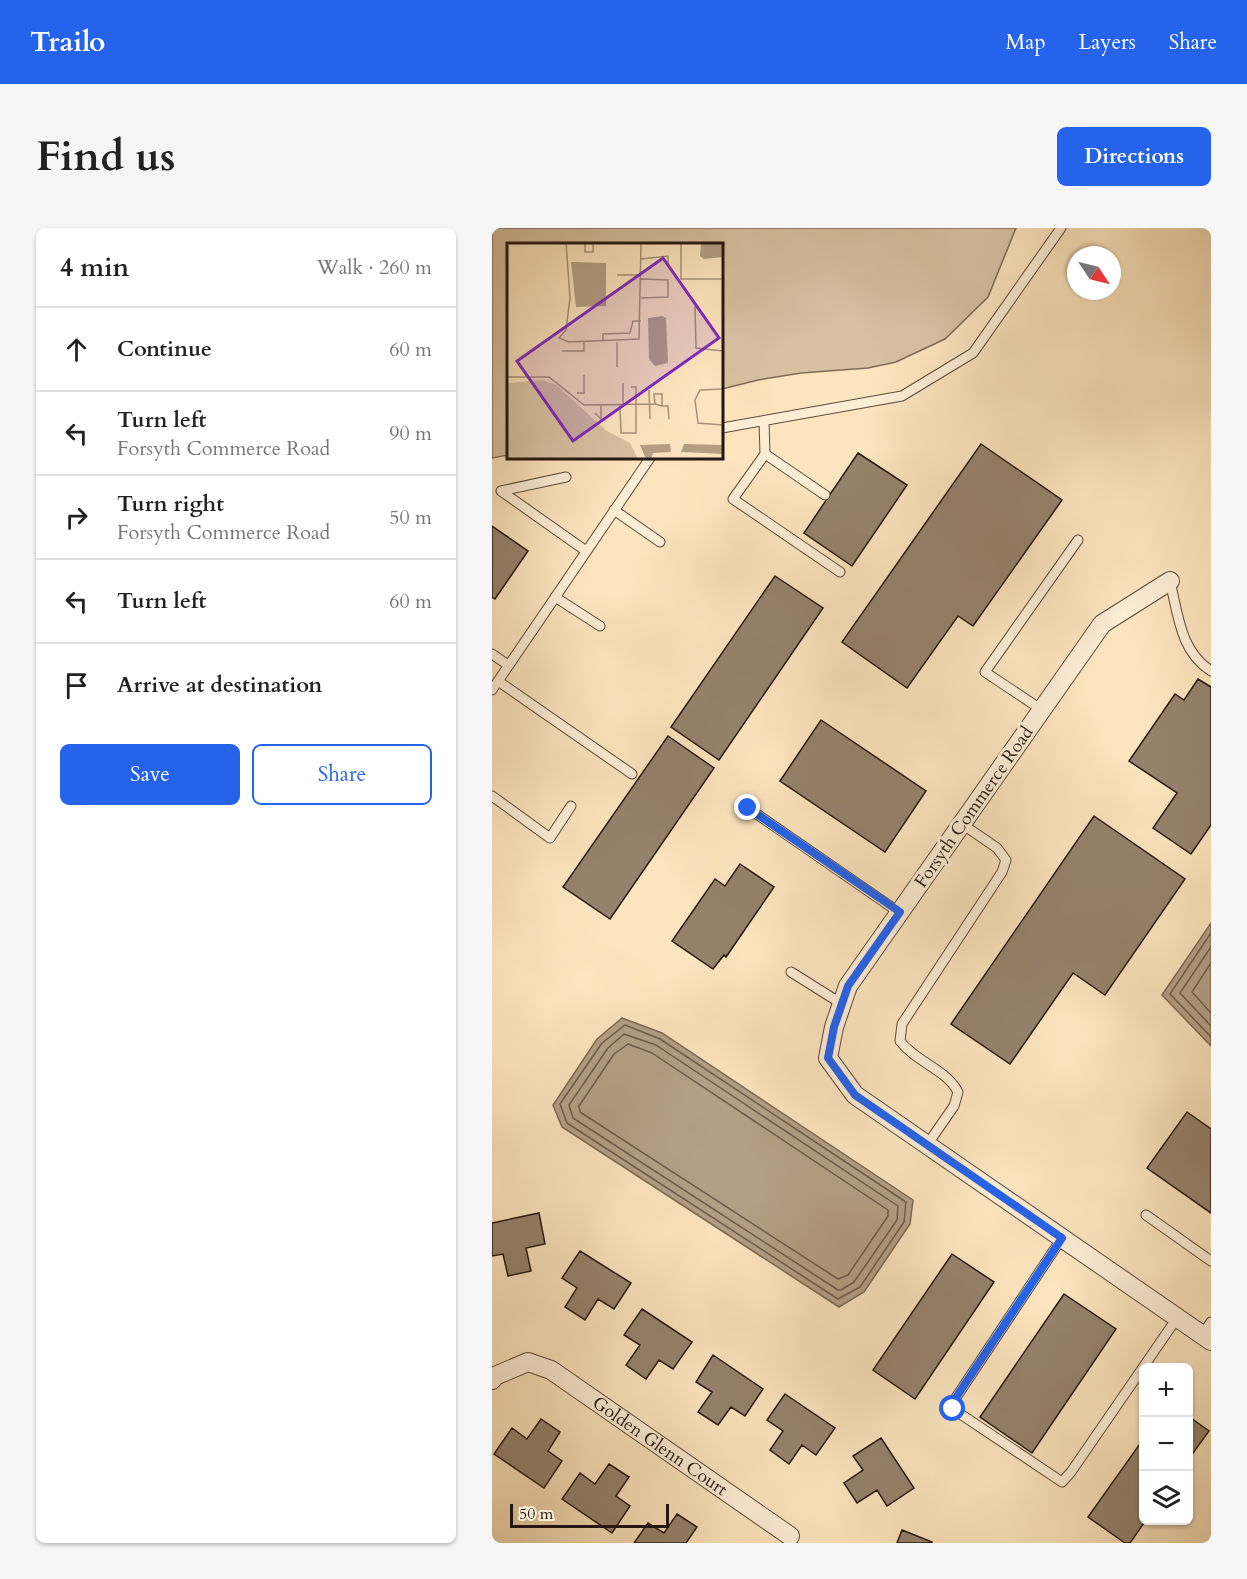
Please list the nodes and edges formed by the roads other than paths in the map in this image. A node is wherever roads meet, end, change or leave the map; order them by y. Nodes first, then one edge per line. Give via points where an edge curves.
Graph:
1 (1061, 228) edge
2 (764, 421) junction
3 (723, 428) edge
4 (765, 454) junction
5 (649, 459) edge
6 (566, 477) dead end
7 (496, 491) edge
8 (825, 495) dead end
9 (614, 510) junction
10 (1078, 540) dead end
11 (660, 542) dead end
12 (586, 551) junction
13 (840, 572) dead end
14 (1170, 581) joint
15 (555, 597) junction
16 (600, 626) dead end
17 (492, 654) edge
18 (508, 665) junction
19 (1211, 671) edge
20 (498, 681) junction
21 (492, 690) edge
22 (1042, 710) junction
23 (632, 774) dead end
24 (492, 796) edge
25 (571, 806) dead end
26 (748, 808) dead end
27 (962, 824) junction
28 (900, 912) junction
29 (791, 972) dead end
30 (842, 1004) junction
31 (927, 1145) junction
32 (1146, 1215) dead end
33 (1062, 1238) junction
34 (1211, 1261) edge
35 (1177, 1318) junction
36 (1208, 1333) edge
37 (492, 1380) edge
38 (790, 1536) dead end

1 - 2 lane via 973,353 902,396
2 - 3 lane
2 - 4 lane
4 - 8 lane
4 - 13 lane via 733,499
5 - 9 lane
6 - 7 lane
7 - 12 lane
9 - 11 lane
9 - 12 lane
10 - 22 lane via 985,672
12 - 15 lane
14 - 19 lane via 1184,638 1192,654
14 - 22 street, Forsyth Commerce Road via 1102,624
15 - 16 lane
15 - 18 lane
17 - 18 lane
18 - 20 lane
20 - 21 lane
20 - 23 lane
22 - 27 street, Forsyth Commerce Road
24 - 25 lane via 550,838
26 - 28 lane
27 - 28 street, Forsyth Commerce Road
27 - 31 lane via 997,848 1006,860 1002,872 902,1024 900,1041 909,1052 952,1081 958,1092 954,1106
28 - 30 street, Forsyth Commerce Road via 848,986
29 - 30 lane
30 - 31 street, Forsyth Commerce Road via 828,1058 855,1095
31 - 33 street, Forsyth Commerce Road
32 - 34 lane
33 - 35 street, Forsyth Commerce Road
33 - 35 lane via 953,1402 953,1409 1062,1482
35 - 36 street, Forsyth Commerce Road
37 - 38 street, Golden Glenn Court via 528,1362 551,1370

